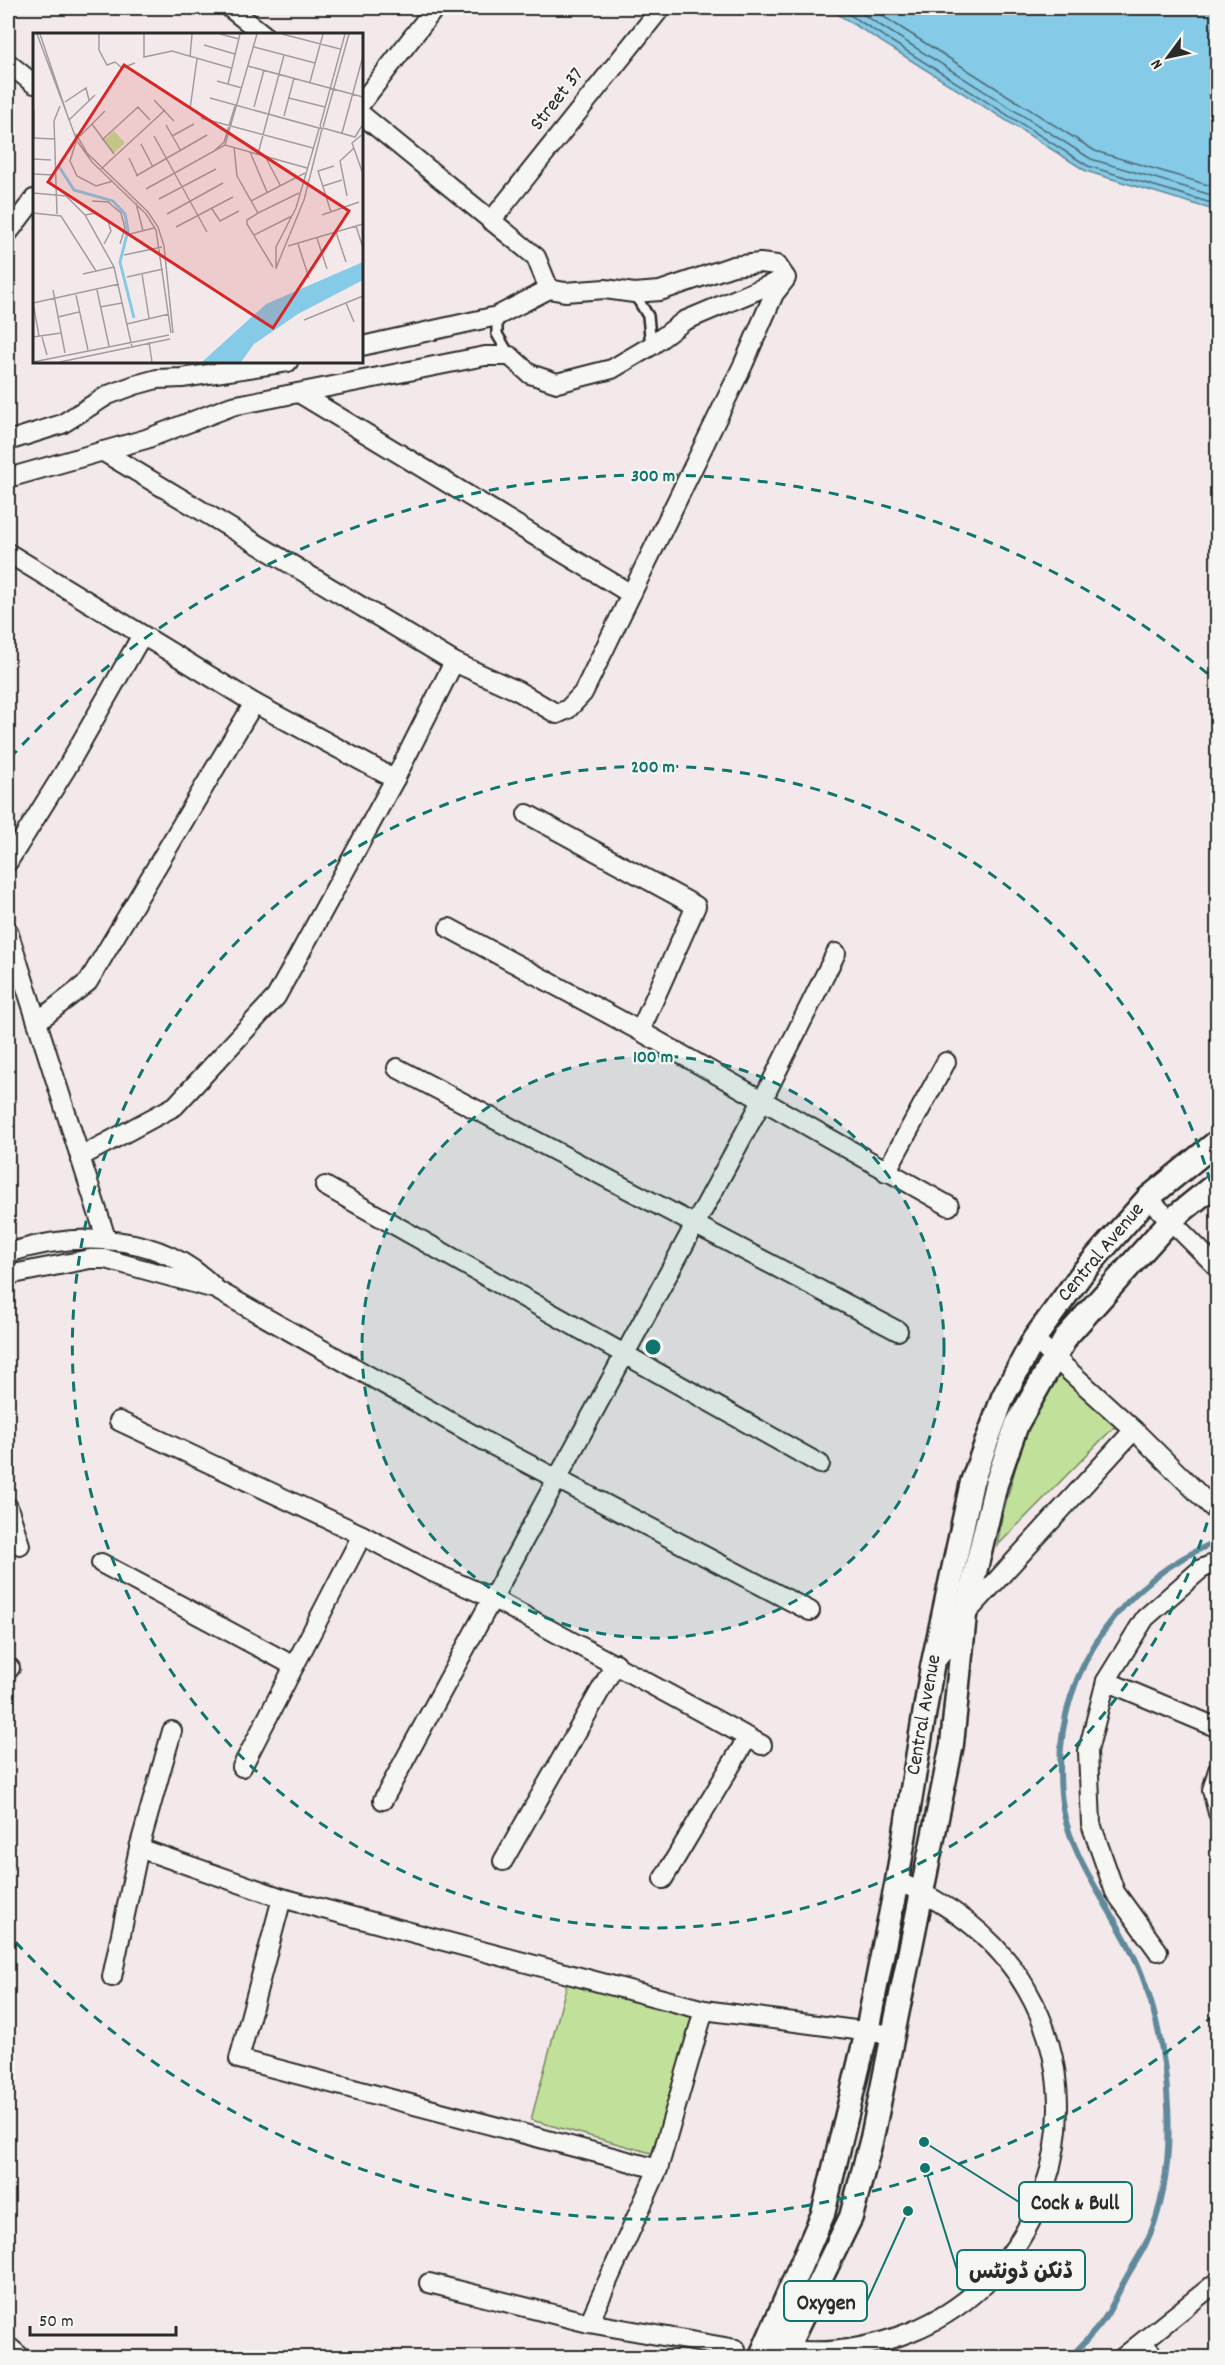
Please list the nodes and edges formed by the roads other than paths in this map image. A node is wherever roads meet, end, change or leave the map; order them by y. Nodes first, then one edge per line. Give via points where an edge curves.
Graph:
1 (230, 8) edge
2 (435, 8) edge
3 (661, 8) edge
4 (262, 33) edge
5 (8, 63) edge
6 (33, 83) edge
7 (363, 101) edge
8 (363, 116) edge
9 (33, 199) edge
10 (491, 221) junction
11 (8, 233) edge
12 (786, 278) junction
13 (549, 289) junction
14 (634, 293) junction
15 (497, 316) junction
16 (363, 346) edge
17 (651, 346) junction
18 (510, 356) junction
19 (281, 363) edge
20 (299, 393) junction
21 (8, 441) edge
22 (102, 451) junction
23 (8, 478) edge
24 (8, 553) edge
25 (632, 594) junction
26 (142, 635) junction
27 (454, 662) junction
28 (254, 703) junction
29 (395, 779) junction
30 (527, 814) dead end
31 (8, 862) edge
32 (449, 928) dead end
33 (8, 931) edge
34 (836, 953) dead end
35 (11, 954) edge
36 (37, 1022) junction
37 (640, 1031) junction
38 (946, 1062) dead end
39 (397, 1068) dead end
40 (762, 1101) junction
41 (1218, 1141) edge
42 (80, 1156) junction
43 (886, 1172) junction
44 (1218, 1182) edge
45 (325, 1186) dead end
46 (1148, 1198) junction
47 (949, 1206) dead end
48 (1171, 1220) junction
49 (694, 1225) junction
50 (106, 1238) junction
51 (8, 1253) edge
52 (1218, 1268) edge
53 (8, 1275) edge
54 (215, 1289) junction
55 (898, 1331) dead end
56 (1034, 1339) junction
57 (625, 1354) junction
58 (1056, 1356) junction
59 (119, 1421) dead end
60 (1134, 1430) junction
61 (820, 1464) dead end
62 (557, 1479) junction
63 (8, 1507) edge
64 (1218, 1513) edge
65 (362, 1535) junction
66 (20, 1545) dead end
67 (1218, 1562) edge
68 (101, 1563) dead end
69 (492, 1598) junction
70 (810, 1611) dead end
71 (965, 1615) junction
72 (616, 1663) junction
73 (294, 1666) junction
74 (932, 1667) junction
75 (1106, 1681) junction
76 (1218, 1728) edge
77 (172, 1731) dead end
78 (242, 1767) dead end
79 (1218, 1770) edge
80 (383, 1800) dead end
81 (1218, 1813) edge
82 (139, 1848) junction
83 (503, 1861) dead end
84 (663, 1879) dead end
85 (897, 1881) junction
86 (922, 1892) junction
87 (282, 1898) junction
88 (1158, 1951) dead end
89 (112, 1977) dead end
90 (704, 2010) junction
91 (867, 2031) junction
92 (893, 2035) junction
93 (658, 2169) junction
94 (1218, 2281) edge
95 (429, 2283) dead end
96 (589, 2323) junction
97 (8, 2346) edge
98 (736, 2349) dead end
99 (774, 2353) edge
100 (22, 2358) edge
101 (1122, 2358) edge

1 - 4 street
2 - 7 street
3 - 10 street, Street 37
5 - 6 street
8 - 10 street
9 - 11 street
10 - 13 street via 536,258
12 - 14 street via 777,265 760,262 660,291
12 - 17 street via 684,321
12 - 25 street via 774,294
13 - 14 street
13 - 15 street
14 - 17 lane via 648,315
15 - 16 street
15 - 18 lane via 497,334
17 - 18 street via 612,369 557,383 530,374
18 - 20 street via 485,356
19 - 21 street via 135,384 108,395 62,424
20 - 22 street via 232,406 146,439
20 - 25 street
22 - 23 street
22 - 27 street
24 - 26 street
25 - 27 street via 583,693 568,709 557,714
26 - 28 street
26 - 31 street
27 - 29 street
28 - 29 street
28 - 36 street via 88,982
29 - 42 street via 276,997 175,1106
30 - 37 street via 696,906
32 - 37 street
33 - 35 street
34 - 40 street
35 - 36 street
36 - 42 street
37 - 40 street
38 - 43 street
39 - 49 street
40 - 43 street
40 - 49 street
41 - 46 street, Central Avenue
42 - 50 street
43 - 47 street
44 - 48 street, Central Avenue
45 - 57 street
46 - 48 street
46 - 56 street, Central Avenue via 1083,1272
48 - 52 street
48 - 58 street, Central Avenue via 1067,1336
49 - 55 street
49 - 57 street
50 - 51 street via 64,1239
50 - 54 street via 176,1258 198,1271
53 - 54 street via 90,1258 106,1259
54 - 62 street
56 - 58 street
56 - 74 street, Central Avenue via 1003,1397 972,1482
57 - 61 street
57 - 62 street
58 - 60 street
58 - 71 street, Central Avenue via 1017,1424 996,1484
59 - 65 street
60 - 64 street
60 - 71 street
62 - 69 street
62 - 70 street
63 - 66 street
65 - 69 street
65 - 73 street
67 - 75 street via 1201,1569 1145,1618
68 - 73 street
69 - 72 street
69 - 80 street
71 - 74 street
71 - 86 street, Central Avenue via 952,1744
72 - 83 street
72 - 84 street via 755,1741
73 - 78 street
74 - 85 street, Central Avenue
75 - 76 street
75 - 88 street via 1088,1751 1091,1824 1115,1892
77 - 82 street
79 - 81 street via 1212,1790
82 - 87 street
82 - 89 street
85 - 86 street
85 - 91 street, Central Avenue
86 - 92 street, Central Avenue
86 - 99 street via 964,1917 999,1951 1031,1999 1047,2035 1057,2083 1058,2131 1049,2179 1031,2224 1004,2264 969,2298 929,2325 884,2342 836,2351
87 - 90 street
87 - 93 street via 239,2059
90 - 91 street
90 - 93 street
91 - 92 street
91 - 99 street, Central Avenue via 823,2214
92 - 99 street, Central Avenue via 851,2217
93 - 96 street
94 - 101 street
95 - 96 street
96 - 98 street
97 - 100 street

